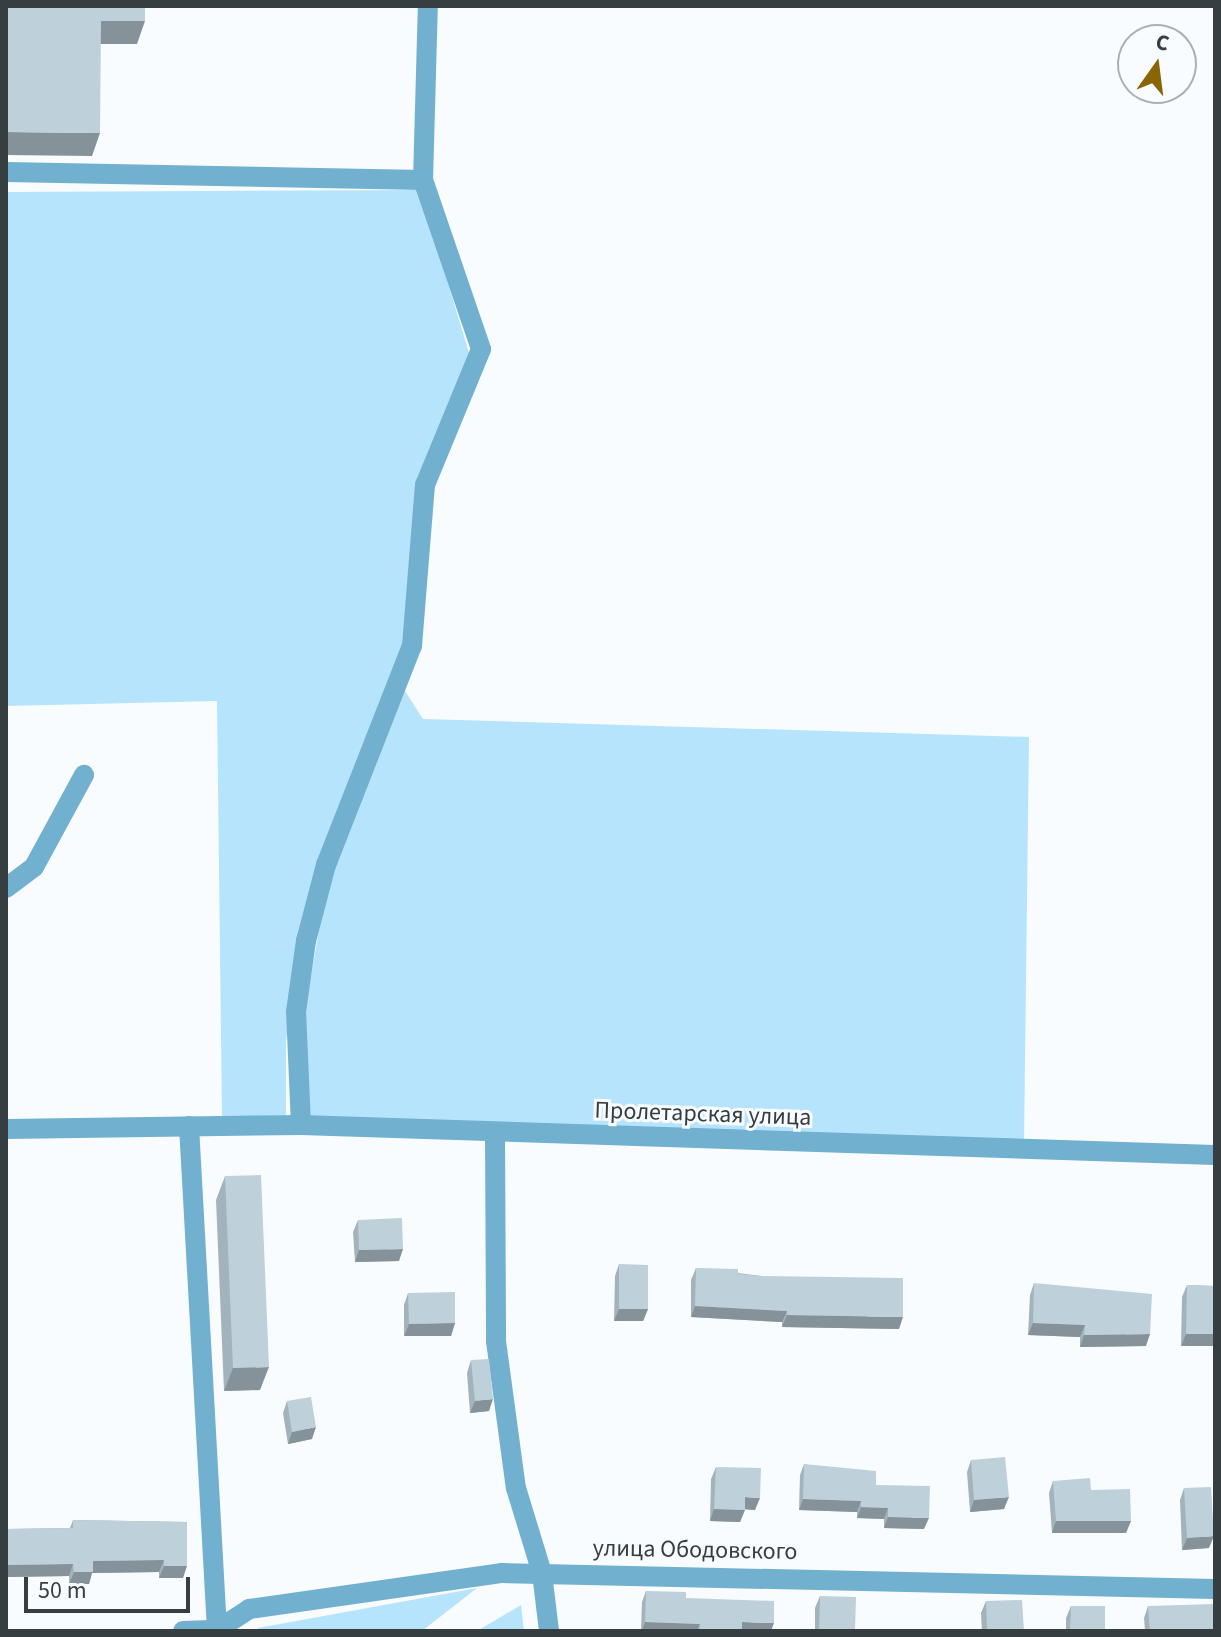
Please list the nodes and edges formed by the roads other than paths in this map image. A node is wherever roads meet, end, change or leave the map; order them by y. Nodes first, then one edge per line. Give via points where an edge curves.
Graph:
1 (428, 6) edge
2 (6, 172) edge
3 (423, 180) junction
4 (84, 775) dead end
5 (6, 888) edge
6 (301, 1125) junction
7 (189, 1126) junction
8 (6, 1129) edge
9 (495, 1133) junction
10 (1215, 1155) edge
11 (542, 1573) junction
12 (1215, 1589) edge
13 (249, 1609) junction
14 (217, 1630) edge
15 (183, 1631) edge
16 (249, 1631) edge
17 (549, 1631) edge

1 - 3 street
2 - 3 street
3 - 6 street via 481,349 425,485 412,646 326,865 306,941 296,1012
4 - 5 street via 34,867
6 - 7 street, Пролетарская улица
6 - 9 street, Пролетарская улица
7 - 8 street, Пролетарская улица
7 - 14 street
9 - 10 street, Пролетарская улица
9 - 11 street via 496,1341 516,1488
11 - 12 street, улица Ободовского
11 - 13 street, улица Ободовского via 502,1573
11 - 17 street
13 - 14 street, улица Ободовского
13 - 16 street
14 - 15 street

